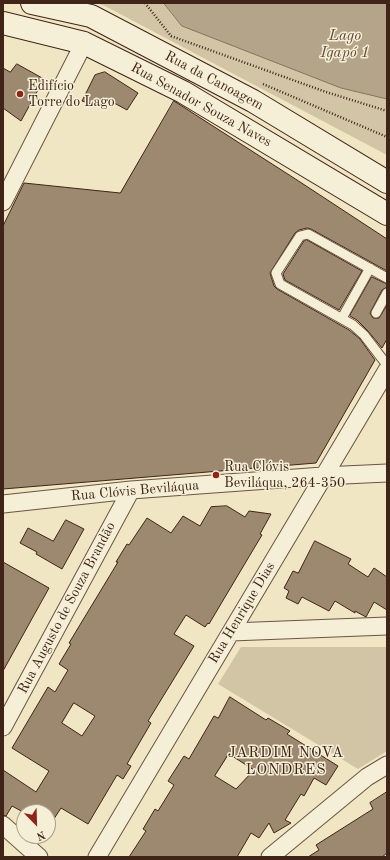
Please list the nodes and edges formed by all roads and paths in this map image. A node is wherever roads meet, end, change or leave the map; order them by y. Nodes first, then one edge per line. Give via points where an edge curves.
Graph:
1 (32, 3) edge
2 (145, 3) edge
3 (3, 23) edge
4 (84, 43) junction
5 (387, 111) edge
6 (387, 182) edge
7 (5, 195) edge
8 (387, 214) edge
9 (370, 268) junction
10 (387, 278) edge
11 (387, 293) edge
12 (376, 313) dead end
13 (342, 318) junction
14 (387, 365) edge
15 (387, 370) edge
16 (387, 473) edge
17 (324, 476) junction
18 (131, 490) junction
19 (3, 504) edge
20 (387, 626) edge
21 (231, 632) junction
22 (3, 727) edge
23 (387, 765) edge
24 (3, 825) edge
25 (38, 857) edge
26 (97, 857) edge
27 (270, 857) edge

1 - 6 main road, Rua da Canoagem via 91,16 253,101
2 - 5 path via 171,36 326,92
3 - 4 main road, Rua Senador Souza Naves
4 - 7 street
4 - 8 main road, Rua Senador Souza Naves via 183,92
9 - 10 lane
9 - 13 lane
9 - 13 lane via 308,234 300,236 276,273 280,284
11 - 12 lane
13 - 14 lane via 364,335
15 - 17 street, Rua Henrique Dias
16 - 17 street, Rua Clóvis Beviláqua
17 - 18 street, Rua Clóvis Beviláqua
17 - 21 street, Rua Henrique Dias
18 - 19 street, Rua Clóvis Beviláqua
18 - 22 street, Rua Augusto de Souza Brandão
20 - 21 street
21 - 26 street, Rua Henrique Dias
23 - 27 street via 367,777
24 - 25 street

